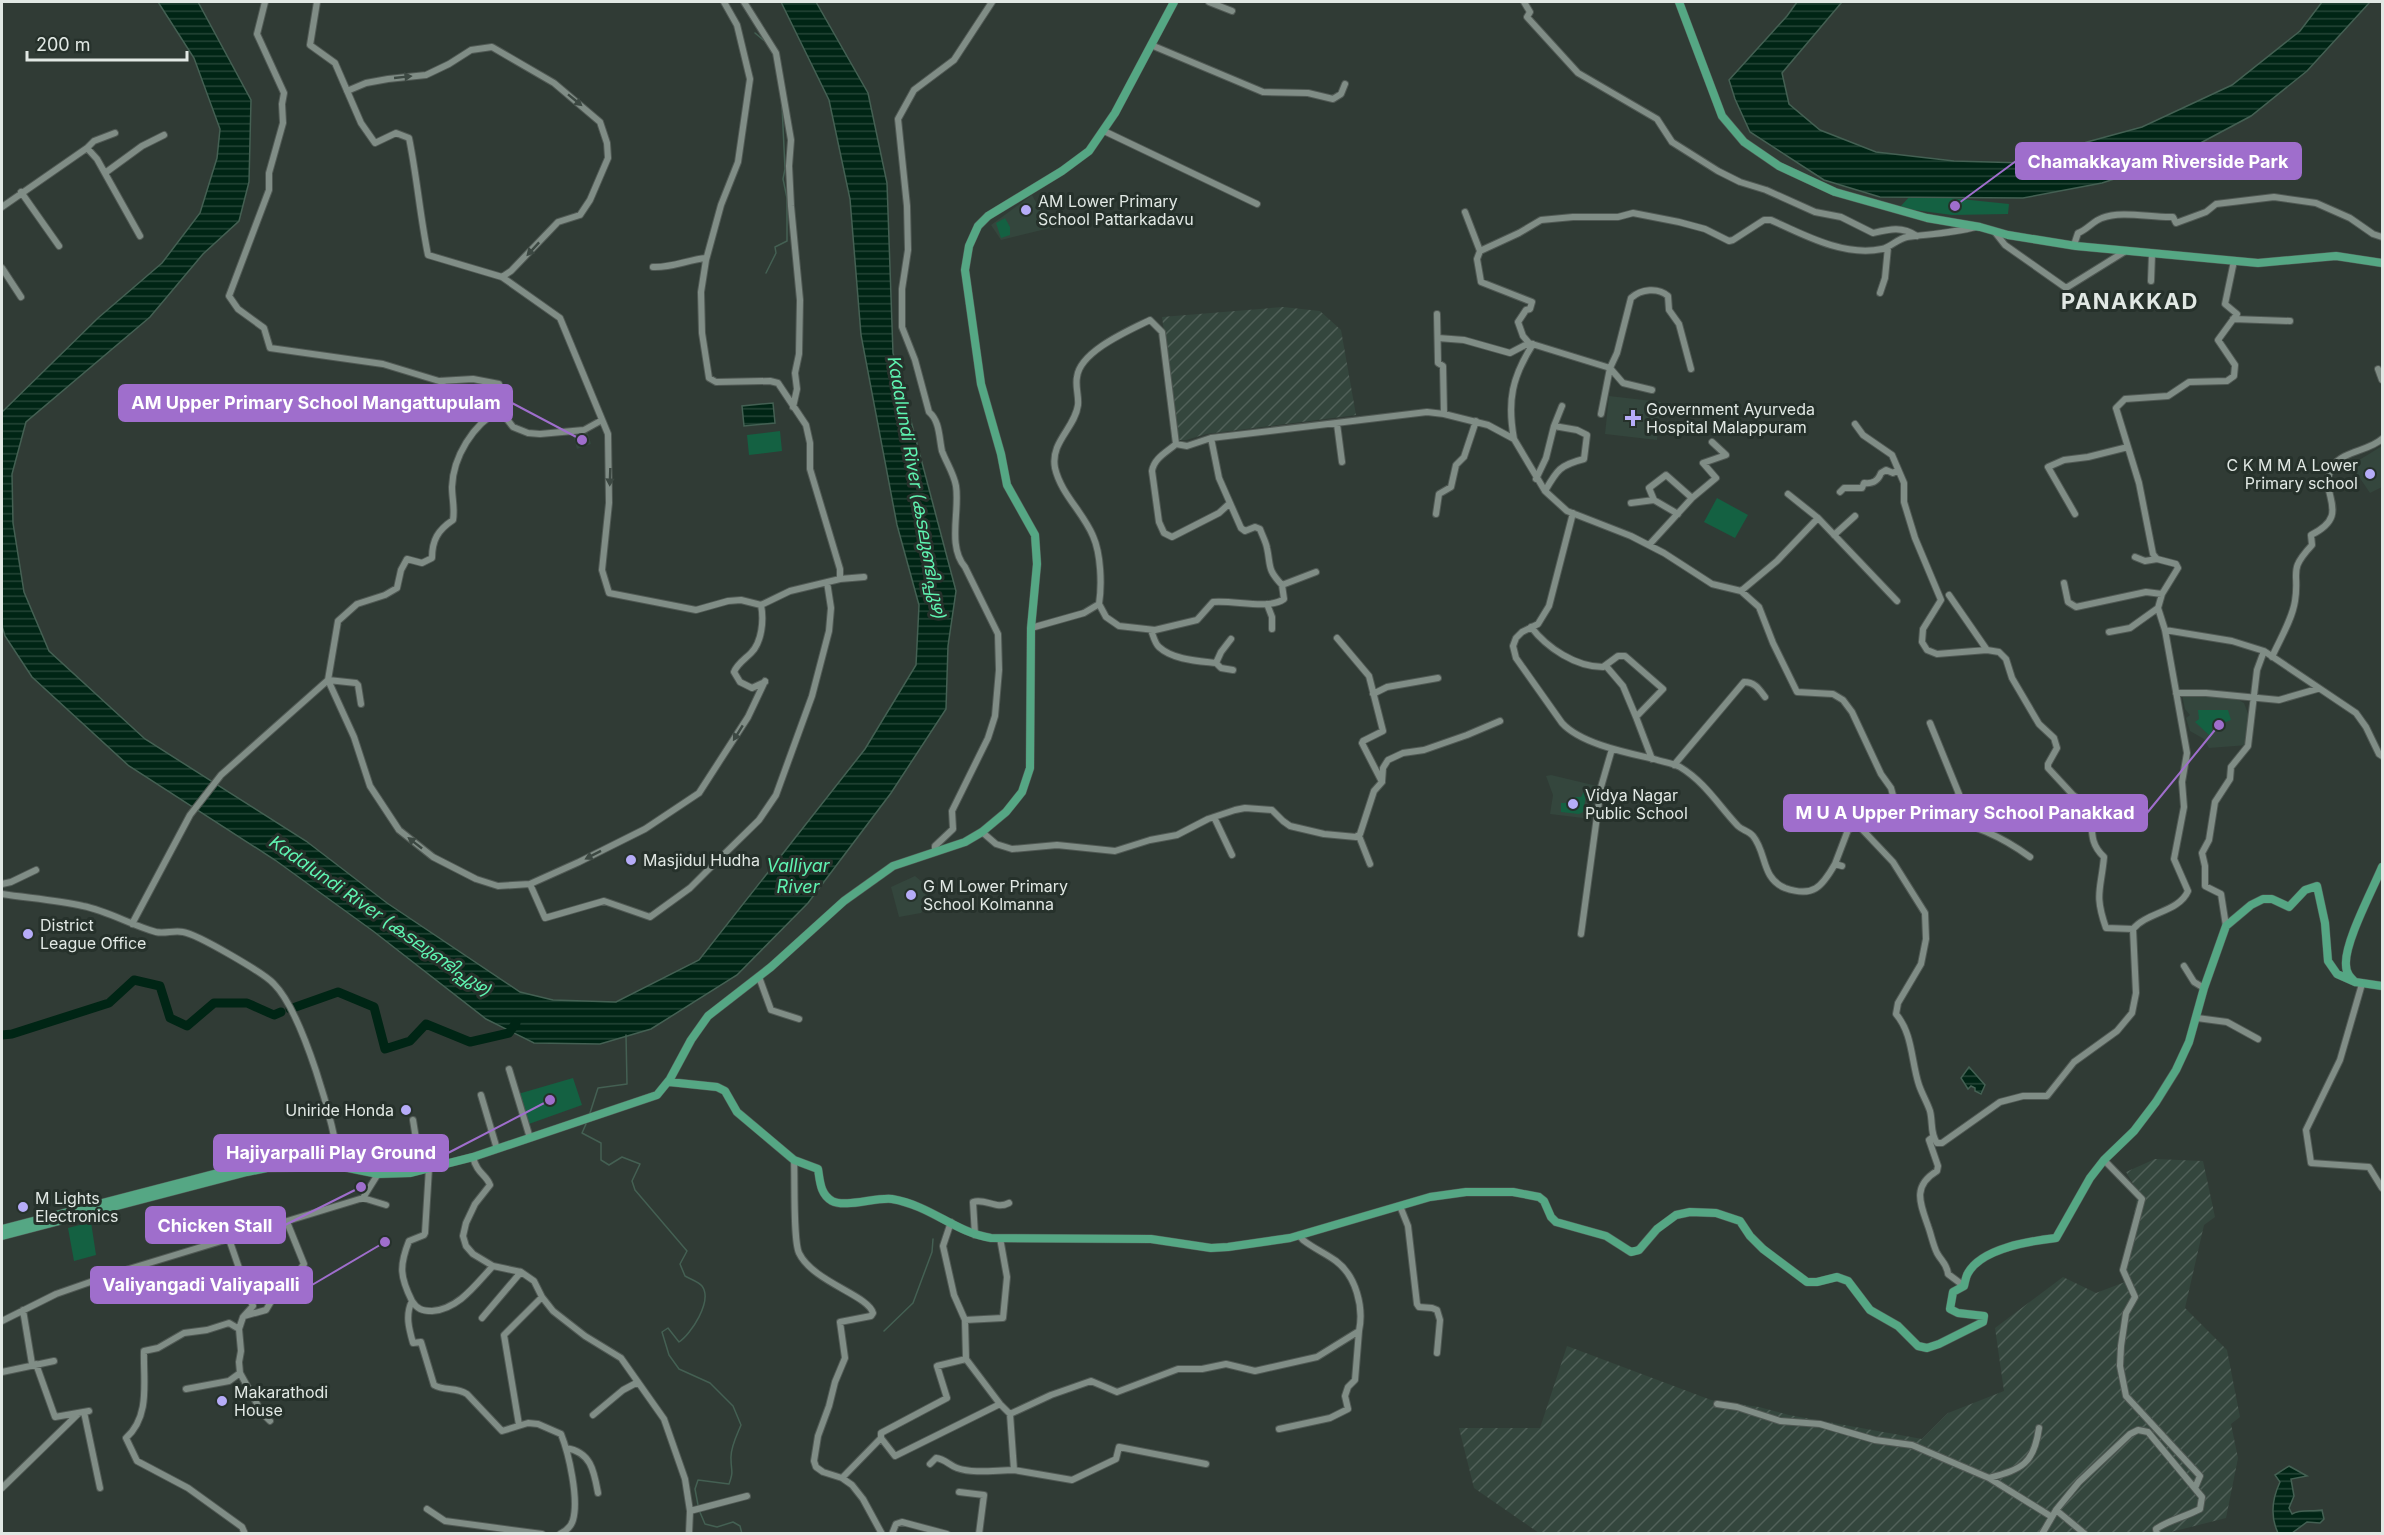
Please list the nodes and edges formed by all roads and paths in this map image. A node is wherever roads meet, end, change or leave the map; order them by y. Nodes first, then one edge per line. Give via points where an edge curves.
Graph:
1 (265, 2) edge
2 (317, 2) edge
3 (724, 2) edge
4 (744, 2) edge
5 (992, 2) edge
6 (1174, 2) edge
7 (1209, 2) edge
8 (1524, 2) edge
9 (1679, 2) edge
10 (1232, 11) dead end
11 (1151, 45) junction
12 (1345, 84) dead end
13 (347, 91) junction
14 (1104, 131) junction
15 (115, 133) dead end
16 (164, 135) dead end
17 (87, 147) junction
18 (105, 173) junction
19 (21, 192) junction
20 (1257, 204) dead end
21 (2, 207) edge
22 (1466, 212) dead end
23 (1980, 226) junction
24 (1994, 231) junction
25 (140, 236) dead end
26 (1918, 236) junction
27 (2382, 237) edge
28 (2074, 245) junction
29 (59, 246) dead end
30 (1888, 247) junction
31 (1480, 251) junction
32 (2124, 252) junction
33 (2152, 254) junction
34 (706, 258) junction
35 (2234, 261) junction
36 (2382, 263) edge
37 (653, 267) dead end
38 (2, 268) edge
39 (502, 277) junction
40 (2151, 281) dead end
41 (1880, 293) dead end
42 (21, 297) dead end
43 (1437, 314) dead end
44 (2233, 319) junction
45 (2290, 321) dead end
46 (1438, 338) junction
47 (1531, 344) junction
48 (1610, 368) junction
49 (1691, 369) dead end
50 (2378, 369) dead end
51 (2382, 380) edge
52 (441, 381) junction
53 (1652, 390) dead end
54 (1562, 406) dead end
55 (793, 407) junction
56 (500, 410) junction
57 (1444, 414) junction
58 (1601, 414) dead end
59 (484, 419) junction
60 (602, 420) junction
61 (1476, 422) junction
62 (1855, 423) dead end
63 (1337, 424) junction
64 (1554, 426) junction
65 (1211, 438) junction
66 (1514, 439) junction
67 (2382, 439) edge
68 (1712, 442) dead end
69 (1176, 444) junction
70 (2128, 447) junction
71 (1342, 462) dead end
72 (1898, 470) junction
73 (1536, 479) junction
74 (1545, 491) junction
75 (1840, 492) dead end
76 (1788, 494) dead end
77 (1692, 498) junction
78 (1654, 500) junction
79 (1230, 503) junction
80 (1631, 503) dead end
81 (1573, 513) junction
82 (1437, 514) dead end
83 (1678, 514) junction
84 (2075, 514) dead end
85 (1855, 516) dead end
86 (1818, 518) junction
87 (1834, 535) junction
88 (1649, 545) junction
89 (2135, 557) dead end
90 (2157, 559) junction
91 (1316, 572) dead end
92 (864, 578) dead end
93 (840, 579) junction
94 (827, 582) junction
95 (2064, 583) dead end
96 (1282, 585) junction
97 (1741, 591) junction
98 (2162, 594) junction
99 (1948, 595) dead end
100 (1897, 601) dead end
101 (1099, 604) junction
102 (1267, 604) junction
103 (761, 605) junction
104 (2158, 608) junction
105 (1531, 627) junction
106 (1031, 628) junction
107 (1272, 629) dead end
108 (1151, 630) junction
109 (2165, 630) junction
110 (2109, 632) dead end
111 (1337, 638) dead end
112 (1231, 639) dead end
113 (1987, 650) junction
114 (2264, 651) junction
115 (2272, 657) junction
116 (1216, 663) junction
117 (1606, 666) junction
118 (1233, 670) dead end
119 (1438, 678) dead end
120 (328, 680) junction
121 (2317, 688) junction
122 (2176, 693) junction
123 (1373, 694) junction
124 (1765, 698) dead end
125 (2253, 699) junction
126 (361, 704) dead end
127 (1636, 717) junction
128 (1500, 721) dead end
129 (1930, 723) dead end
130 (1612, 749) junction
131 (2382, 756) edge
132 (1652, 759) junction
133 (1674, 765) junction
134 (1382, 782) junction
135 (1931, 802) junction
136 (1897, 810) junction
137 (1214, 817) junction
138 (1858, 825) junction
139 (982, 832) junction
140 (1359, 836) junction
141 (935, 852) junction
142 (1232, 855) dead end
143 (2030, 857) dead end
144 (1370, 864) dead end
145 (2382, 867) edge
146 (36, 870) dead end
147 (2, 884) edge
148 (530, 884) junction
149 (2, 894) edge
150 (132, 924) junction
151 (2226, 926) junction
152 (2133, 929) junction
153 (1581, 934) dead end
154 (2184, 966) dead end
155 (759, 977) junction
156 (2358, 983) junction
157 (2382, 986) edge
158 (2204, 988) junction
159 (2196, 1018) junction
160 (799, 1019) dead end
161 (2258, 1039) dead end
162 (508, 1069) dead end
163 (669, 1082) junction
164 (481, 1095) dead end
165 (413, 1120) dead end
166 (1932, 1137) junction
167 (530, 1138) junction
168 (497, 1149) junction
169 (473, 1157) junction
170 (794, 1160) junction
171 (2104, 1160) junction
172 (339, 1167) junction
173 (425, 1169) junction
174 (378, 1174) junction
175 (2382, 1188) edge
176 (363, 1198) junction
177 (1009, 1203) dead end
178 (386, 1205) dead end
179 (1400, 1206) junction
180 (287, 1222) junction
181 (951, 1222) junction
182 (2, 1229) edge
183 (975, 1235) junction
184 (1299, 1235) junction
185 (2, 1236) edge
186 (1000, 1238) junction
187 (229, 1239) junction
188 (493, 1266) junction
189 (521, 1272) junction
190 (1964, 1286) junction
191 (542, 1297) junction
192 (412, 1301) junction
193 (23, 1310) junction
194 (243, 1317) junction
195 (482, 1318) dead end
196 (965, 1320) junction
197 (2, 1321) edge
198 (239, 1329) junction
199 (1359, 1331) junction
200 (1437, 1353) dead end
201 (966, 1359) junction
202 (54, 1361) dead end
203 (34, 1364) junction
204 (2, 1372) edge
205 (240, 1373) junction
206 (638, 1382) junction
207 (186, 1389) dead end
208 (999, 1404) junction
209 (1717, 1404) dead end
210 (84, 1412) junction
211 (1010, 1414) junction
212 (594, 1415) dead end
213 (55, 1417) junction
214 (270, 1421) dead end
215 (519, 1425) junction
216 (2039, 1428) dead end
217 (1279, 1429) dead end
218 (59, 1432) junction
219 (881, 1438) junction
220 (566, 1448) junction
221 (930, 1464) dead end
222 (1206, 1464) dead end
223 (1014, 1470) junction
224 (842, 1478) junction
225 (1989, 1478) junction
226 (2, 1488) edge
227 (100, 1488) dead end
228 (2195, 1488) junction
229 (959, 1492) dead end
230 (598, 1493) dead end
231 (747, 1496) dead end
232 (427, 1509) dead end
233 (2056, 1510) junction
234 (693, 1511) junction
235 (2052, 1517) junction
236 (503, 1531) edge
237 (245, 1533) edge
238 (542, 1533) edge
239 (560, 1533) edge
240 (689, 1533) edge
241 (882, 1533) edge
242 (892, 1533) edge
243 (947, 1533) edge
244 (979, 1533) edge
245 (2042, 1533) edge
246 (2085, 1533) edge
247 (2157, 1533) edge

1 - 52 street via 257,34 284,93 284,123 269,173 269,190 229,296 238,309 264,328 270,348 383,364
2 - 13 street via 310,45 335,63
3 - 34 street via 737,25 750,79 749,98 738,162
4 - 55 street via 776,53 791,140 791,206 800,310
5 - 141 street via 954,60 914,90 898,119 908,206 902,327 930,412 936,417 943,452 956,485 958,559 998,634 995,716 952,811 953,829 935,846
6 - 11 main road
7 - 10 street
8 - 26 street via 1530,12 1527,17 1578,73 1657,119 1672,142 1718,171 1873,233 1894,228 1907,229
9 - 23 main road via 1722,116 1743,142 1779,166 1835,192 1927,218
11 - 12 street via 1263,92 1308,93 1333,99 1341,94
11 - 14 main road
13 - 39 street via 375,143 396,133 409,138 428,255
13 -> 39 street via 366,83 426,75 471,50 492,47 554,83 600,122 608,143 608,158 590,200 580,215 558,222 512,272
14 - 20 street
14 - 106 main road via 1089,151 978,226 965,270 981,384 1007,485 1035,535 1037,564
15 - 17 street
16 - 18 street
17 - 18 street
17 - 19 street
18 - 25 street
19 - 21 street
19 - 29 street
22 - 31 street
23 - 24 main road
23 - 26 street
24 - 28 main road
24 - 32 street via 2005,245 2066,288
26 - 30 street via 1901,238
27 - 28 street via 2316,203 2274,197 2216,204 2176,223 2173,218 2101,218 2078,233
28 - 32 main road
30 - 31 street via 1863,250 1833,244 1770,220 1729,241 1705,229 1633,213 1540,220
30 - 41 street
31 - 47 street via 1477,259 1481,282 1532,302 1518,322
32 - 33 main road
33 - 35 main road
33 - 40 street
34 - 37 street via 666,268
34 - 55 street via 701,292 702,333 709,378 716,382 778,383
35 - 36 main road via 2258,263 2336,256
35 - 44 street via 2225,304 2237,314
38 - 42 street
39 - 60 street via 560,318
43 - 46 street
44 - 45 street
44 - 70 street via 2218,340 2235,365 2234,376 2227,381 2189,382 2168,396 2125,399 2116,408
46 - 47 street via 1464,340 1510,353
46 - 57 street
47 - 48 street
47 - 66 street via 1512,389 1509,415
48 - 49 street via 1631,298 1644,291 1660,290 1668,296 1669,310 1679,324
48 - 53 street via 1623,383
48 - 58 street
50 - 51 street
52 - 56 street via 473,379 500,384
52 - 59 street via 454,410
54 - 64 street
55 - 93 street via 806,425 810,469
56 - 59 street
56 - 60 street via 513,427 528,433 585,430
57 - 61 street
57 - 63 street via 1427,412
59 - 120 street via 454,465 453,520 439,530 432,558 422,563 407,559 400,570 397,588 357,604 338,621
60 -> 103 street via 608,434 610,467 602,570 609,593 696,610 728,601
61 - 66 street
61 - 82 street via 1464,457 1456,465 1451,487 1439,494
62 - 72 street via 1863,435 1892,455
63 - 65 street
63 - 71 street
64 - 73 street
64 - 74 street via 1587,435 1584,459 1557,470
65 - 69 street via 1186,446
65 - 79 street via 1219,478
66 - 73 street
67 - 115 street via 2333,467 2328,482 2332,516 2327,526 2311,535 2312,545 2296,565 2295,602
68 - 77 street via 1726,455 1703,463 1716,478
69 - 79 street via 1153,464 1159,522 1164,533 1178,535
69 - 101 street via 1162,332 1150,320 1107,340 1079,368 1075,417 1057,444 1055,466 1061,484 1094,537 1102,584
70 - 84 street via 2048,466
70 - 90 street
72 - 75 street via 1886,470 1862,488 1844,488
72 - 113 street via 1915,538 1941,600 1923,629 1922,642 1927,650 1937,654
73 - 74 street
74 - 81 street
76 - 86 street
77 - 78 street via 1666,474 1649,488
77 - 83 street
78 - 80 street
78 - 83 street
79 - 96 street via 1241,528 1260,528 1268,549 1267,561
81 - 88 street
81 - 105 street via 1549,606 1544,618
83 - 88 street
85 - 87 street
86 - 87 street
86 - 97 street
87 - 100 street
88 - 97 street via 1712,585
89 - 90 street via 2145,561
90 - 98 street via 2178,568
91 - 96 street
92 - 93 street
93 - 94 street
94 - 103 street via 790,591
94 - 148 street via 831,619 812,696 776,795 759,820 690,888 650,917 604,901 546,918
95 - 98 street via 2067,602 2076,607 2146,592
96 - 102 street via 1284,598
97 - 136 street via 1759,607 1797,692 1833,694 1852,712 1891,788
98 - 104 street
99 - 113 street
101 - 106 street via 1084,613
101 - 108 street via 1106,617 1119,626
102 - 107 street
102 - 108 street via 1213,602 1197,620
103 -> 148 street via 763,624 754,650 734,672 740,682 752,688 765,681 748,717 699,793 645,829
104 - 109 street
104 - 110 street via 2130,628
105 - 117 street via 1572,661
105 - 130 street via 1514,642 1515,658 1566,727
106 - 139 main road via 1030,768 1022,792
108 - 116 street via 1158,647 1171,655
109 - 114 street via 2232,641
109 - 122 street
111 - 123 street via 1369,676
112 - 116 street
113 - 152 street via 1999,652 2006,659 2012,678 2039,724 2054,738 2057,748 2048,768 2090,807 2091,836 2104,857 2098,892 2106,928
114 - 115 street
114 - 125 street via 2256,670
115 - 121 street
116 - 118 street
117 - 127 street via 1623,686
117 - 127 street via 1618,656 1625,656 1663,689
119 - 123 street via 1387,687
120 - 126 street via 356,682
148 -> 120 street via 498,886 476,879 433,856 399,830 370,786 354,737
120 - 150 street via 217,781 192,812
121 - 125 street via 2279,700
121 - 131 street via 2356,713
122 - 125 street
122 - 152 street via 2187,753 2182,782 2184,807 2174,859 2188,891 2174,906 2144,919
123 - 134 street via 1383,731 1362,743
124 - 133 street via 1758,687 1744,682
125 - 151 street via 2248,746 2231,767 2230,779 2215,802 2209,840 2202,854 2205,886 2221,894
127 - 132 street
128 - 134 street via 1424,750 1388,759
129 - 135 street via 1959,794 1954,800
130 - 132 street
130 - 153 street via 1601,787
132 - 133 street
133 - 138 street via 1693,776 1740,828 1752,835 1777,884 1803,892 1815,891 1839,865 1848,830
134 - 140 street via 1374,792
135 - 136 street
135 - 143 street via 1938,820 1969,825
136 - 138 street
137 - 139 street via 1177,835 1115,851 1057,845 1012,849 996,844
137 - 140 street via 1245,808 1265,808 1298,828
137 - 142 street
138 - 166 street via 1893,862 1925,913 1926,939 1921,964 1896,1014 1910,1043 1918,1084 1930,1113
139 - 141 main road
140 - 144 street
141 - 155 main road via 879,874
145 - 156 main road via 2349,945 2348,974
146 - 147 street
149 - 150 street via 84,906
150 - 172 street via 159,933 183,932 202,938 274,983 306,1042 330,1119
151 - 156 main road via 2251,904 2272,899 2289,908 2305,890 2317,886 2328,961 2337,974
151 - 158 main road
152 - 166 street via 2134,1006 2117,1031 2074,1062 2047,1096 2023,1096 2000,1102 1942,1143
154 - 158 street via 2194,982
155 - 160 street via 771,1010
155 - 163 main road via 708,1016
156 - 157 main road
156 - 175 street via 2340,1060 2306,1140 2311,1163 2369,1167
158 - 159 main road
159 - 161 street via 2227,1022
159 - 171 main road via 2176,1070 2156,1102
162 - 167 street
163 - 167 main road via 657,1095
163 - 170 main road via 725,1091 737,1112
164 - 168 street
165 - 173 street
166 - 190 street via 1929,1140 1938,1166 1921,1187 1921,1206 1948,1274
167 - 168 main road
168 - 169 main road
169 - 173 main road
169 - 188 street via 476,1168 490,1185 466,1223 464,1241 472,1254
170 - 181 main road via 818,1168 821,1189 836,1203 891,1199 926,1209
170 - 224 street via 798,1252 816,1273 862,1300 873,1313 840,1322 845,1358 814,1446 816,1467
171 - 190 main road via 2077,1198 2056,1238 2012,1246 1981,1259 1968,1272
171 - 228 street via 2142,1199 2123,1270 2135,1297 2126,1313 2121,1346 2126,1396 2200,1476
172 - 174 main road
172 - 182 main road via 284,1160 260,1162
172 - 185 main road via 257,1170
173 - 174 main road
173 - 192 street via 425,1233 409,1241 401,1267
174 - 176 street
176 - 178 street
176 - 180 street
177 - 183 street via 997,1206 974,1202
179 - 184 main road
179 - 190 main road via 1458,1192 1528,1193 1542,1199 1556,1222 1606,1236 1631,1252 1639,1250 1676,1215 1726,1215 1740,1221 1750,1236 1801,1279 1810,1283 1837,1277 1848,1281 1873,1313 1898,1326 1912,1342 1923,1347 1939,1344 1983,1322 1984,1316 1950,1309 1953,1292
179 - 200 street via 1408,1226 1417,1304 1437,1310 1440,1320
180 - 187 street
180 - 194 street via 304,1264 266,1310
181 - 183 main road
181 - 196 street via 943,1246 954,1295
183 - 186 main road
184 - 186 main road via 1216,1248 1150,1239
184 - 199 street via 1349,1274 1358,1297
186 - 196 street via 1007,1277 1003,1318
187 - 193 street via 119,1272
187 - 194 street via 237,1271 253,1306
188 - 189 street
188 - 192 street via 465,1296 444,1310 424,1311
189 - 191 street via 534,1281
189 - 195 street
191 - 206 street via 585,1336 621,1358
191 - 215 street via 504,1335
192 - 215 street via 408,1327 413,1343 421,1342 434,1384 460,1389 502,1431
193 - 197 street
193 - 203 street
194 - 198 street
196 - 201 street
198 - 205 street
198 - 237 street via 230,1323 184,1334 144,1351 141,1415 126,1438 137,1461 188,1488
199 - 211 street via 1317,1357 1268,1369 1255,1371 1226,1364 1178,1369 1117,1392 1091,1381
199 - 217 street via 1355,1380 1345,1396 1348,1409 1330,1418
201 - 208 street
201 - 219 street via 937,1366 947,1398 881,1432
202 - 203 street
203 - 204 street
203 - 213 street
205 - 207 street via 229,1381
205 - 214 street
206 - 212 street
206 - 234 street via 664,1419
208 - 211 street
208 - 219 street via 895,1456
209 - 225 street via 1780,1421 1828,1426 1875,1440 1912,1445
210 - 213 street
210 - 218 street
210 - 227 street
211 - 223 street
213 - 218 street
215 - 220 street via 538,1424 561,1434
216 - 225 street via 2033,1453 2024,1465
218 - 226 street
219 - 224 street
220 - 230 street via 587,1458 594,1469
220 - 239 street via 573,1519
221 - 223 street via 936,1458 955,1468
222 - 223 street via 1119,1447 1116,1459 1072,1480
224 - 241 street via 852,1485
225 - 235 street
228 - 233 street via 2148,1432 2138,1430 2094,1466
228 - 247 street via 2202,1497 2200,1509 2163,1524 2156,1529
229 - 244 street via 984,1495
231 - 234 street
232 - 236 street via 445,1521
233 - 235 street
233 - 246 street
234 - 240 street
235 - 245 street
236 - 238 street
242 - 243 street via 896,1524 902,1522

